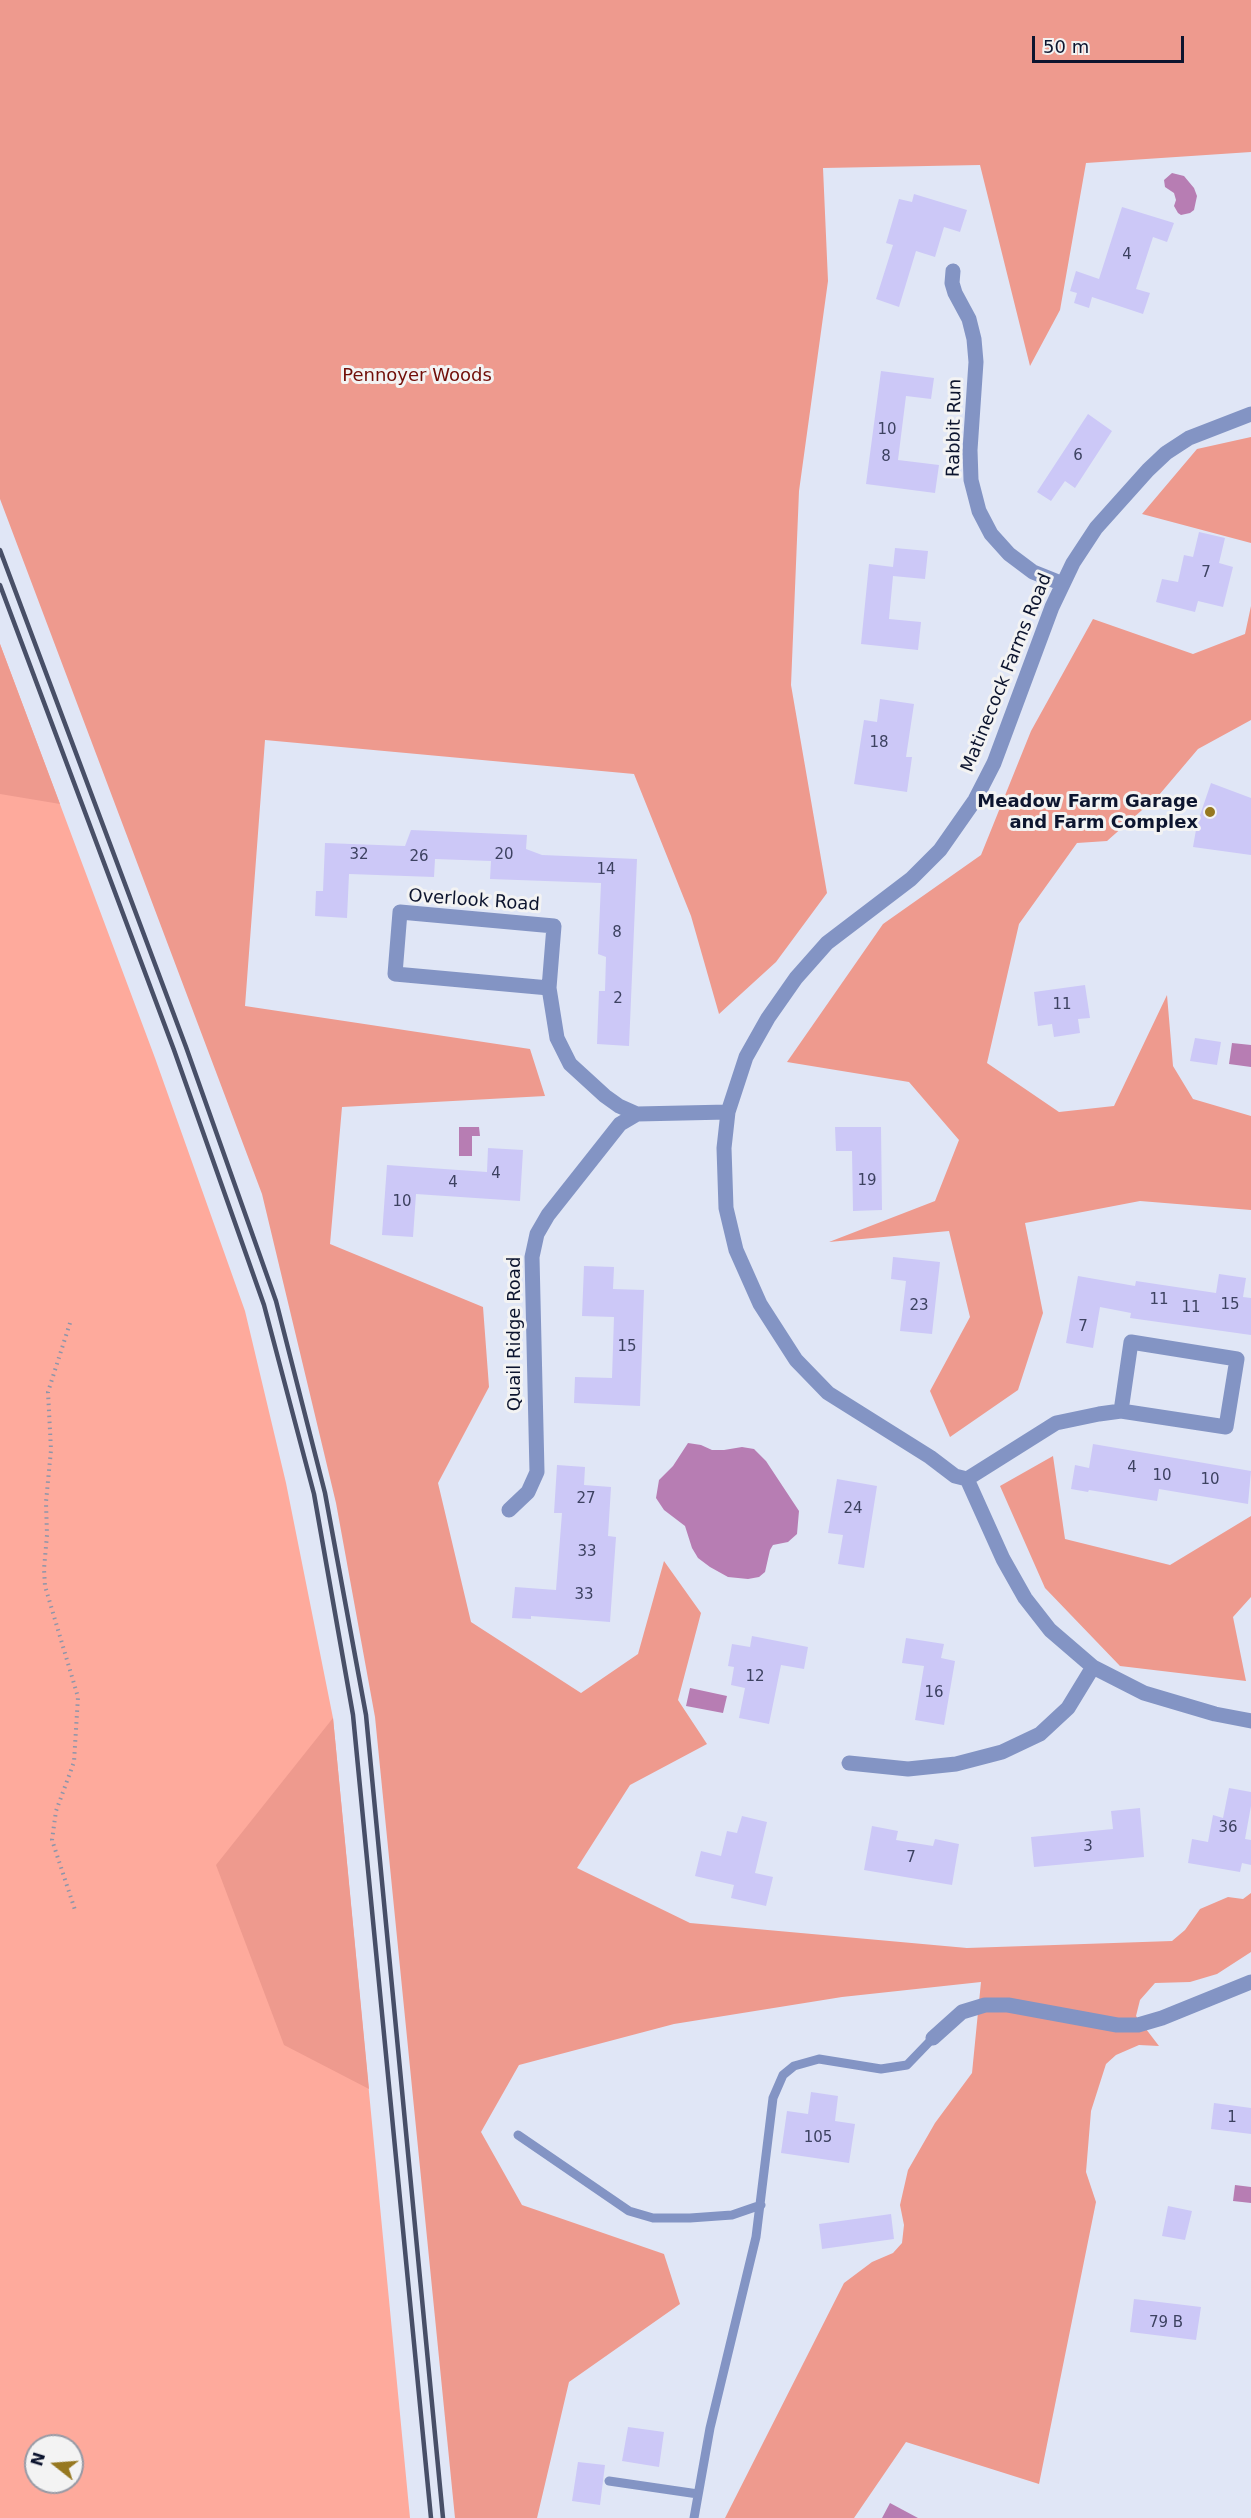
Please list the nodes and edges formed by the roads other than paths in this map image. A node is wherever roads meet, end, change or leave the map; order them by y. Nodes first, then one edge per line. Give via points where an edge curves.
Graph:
1 (953, 271) dead end
2 (1251, 414) edge
3 (1063, 585) junction
4 (549, 988) junction
5 (728, 1112) junction
6 (637, 1114) junction
7 (1120, 1411) junction
8 (967, 1479) junction
9 (509, 1509) dead end
10 (1093, 1667) junction
11 (1251, 1721) edge
12 (849, 1763) dead end
13 (1251, 1982) edge
14 (933, 2038) joint
15 (518, 2135) dead end
16 (761, 2205) junction
17 (609, 2481) dead end
18 (698, 2494) junction
19 (694, 2518) edge

1 - 3 street, Rabbit Run via 955,294 969,319 974,339 970,450 979,511 991,534 1009,554 1033,572
2 - 3 street, Matinecock Farms Road via 1189,438 1166,453 1096,528
3 - 5 street, Matinecock Farms Road via 994,764 975,800 940,850 911,879 827,944 796,978 747,1057
4 - 4 street, Overlook Road via 394,974 400,912 554,926
4 - 6 street, Overlook Road via 557,1038 570,1064 605,1096
5 - 6 street, Overlook Road
5 - 8 street, Matinecock Farms Road via 724,1148 726,1208 736,1250 760,1304 796,1360 828,1393 955,1476
6 - 9 street, Quail Ridge Road via 620,1124 537,1234 532,1257 537,1472 528,1492
7 - 7 street via 1226,1427 1237,1359 1131,1342
7 - 8 street via 1056,1423
8 - 10 street via 1025,1599 1050,1630
10 - 11 street via 1144,1693
10 - 12 street via 1068,1708 1041,1734 1002,1752 956,1764 908,1769
13 - 14 street via 1138,2025 985,2005 962,2012
14 - 16 lane via 907,2065 881,2069 819,2059 794,2066 783,2075 772,2098
15 - 16 lane via 628,2211 653,2218 690,2218 732,2215
16 - 18 lane
17 - 18 lane
18 - 19 lane

